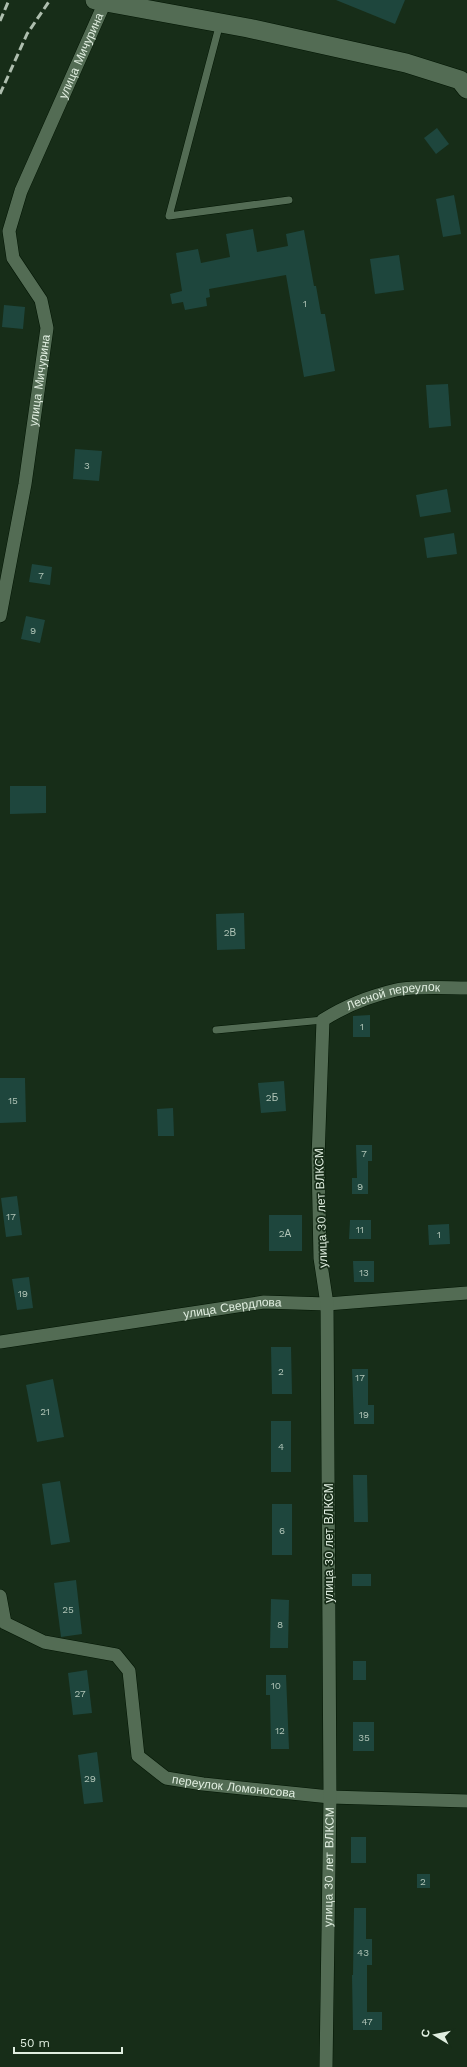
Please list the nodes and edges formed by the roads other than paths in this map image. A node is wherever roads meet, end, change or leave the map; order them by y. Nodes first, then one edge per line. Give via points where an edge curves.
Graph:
1 (100, 1) edge
2 (220, 22) junction
3 (465, 82) edge
4 (289, 200) dead end
5 (0, 616) edge
6 (467, 988) edge
7 (323, 1020) junction
8 (216, 1030) dead end
9 (467, 1293) edge
10 (327, 1304) junction
11 (0, 1342) edge
12 (0, 1596) edge
13 (330, 1797) junction
14 (467, 1801) edge
15 (326, 2067) edge

1 - 2 street
1 - 5 street, улица Мичурина via 21,191 9,231 13,258 41,300 47,328 25,484
2 - 3 street via 406,63
2 - 4 lane via 169,216
6 - 7 street, Лесной переулок via 398,990 362,1000
7 - 8 lane
7 - 10 street, улица 30 лет ВЛКСМ via 318,1158 320,1258
9 - 10 street, улица Свердлова
10 - 11 street, улица Свердлова via 264,1302
10 - 13 street, улица 30 лет ВЛКСМ
12 - 13 street, переулок Ломоносова via 6,1623 44,1642 116,1655 129,1671 138,1756 166,1778
13 - 14 street, переулок Ломоносова
13 - 15 street, улица 30 лет ВЛКСМ

